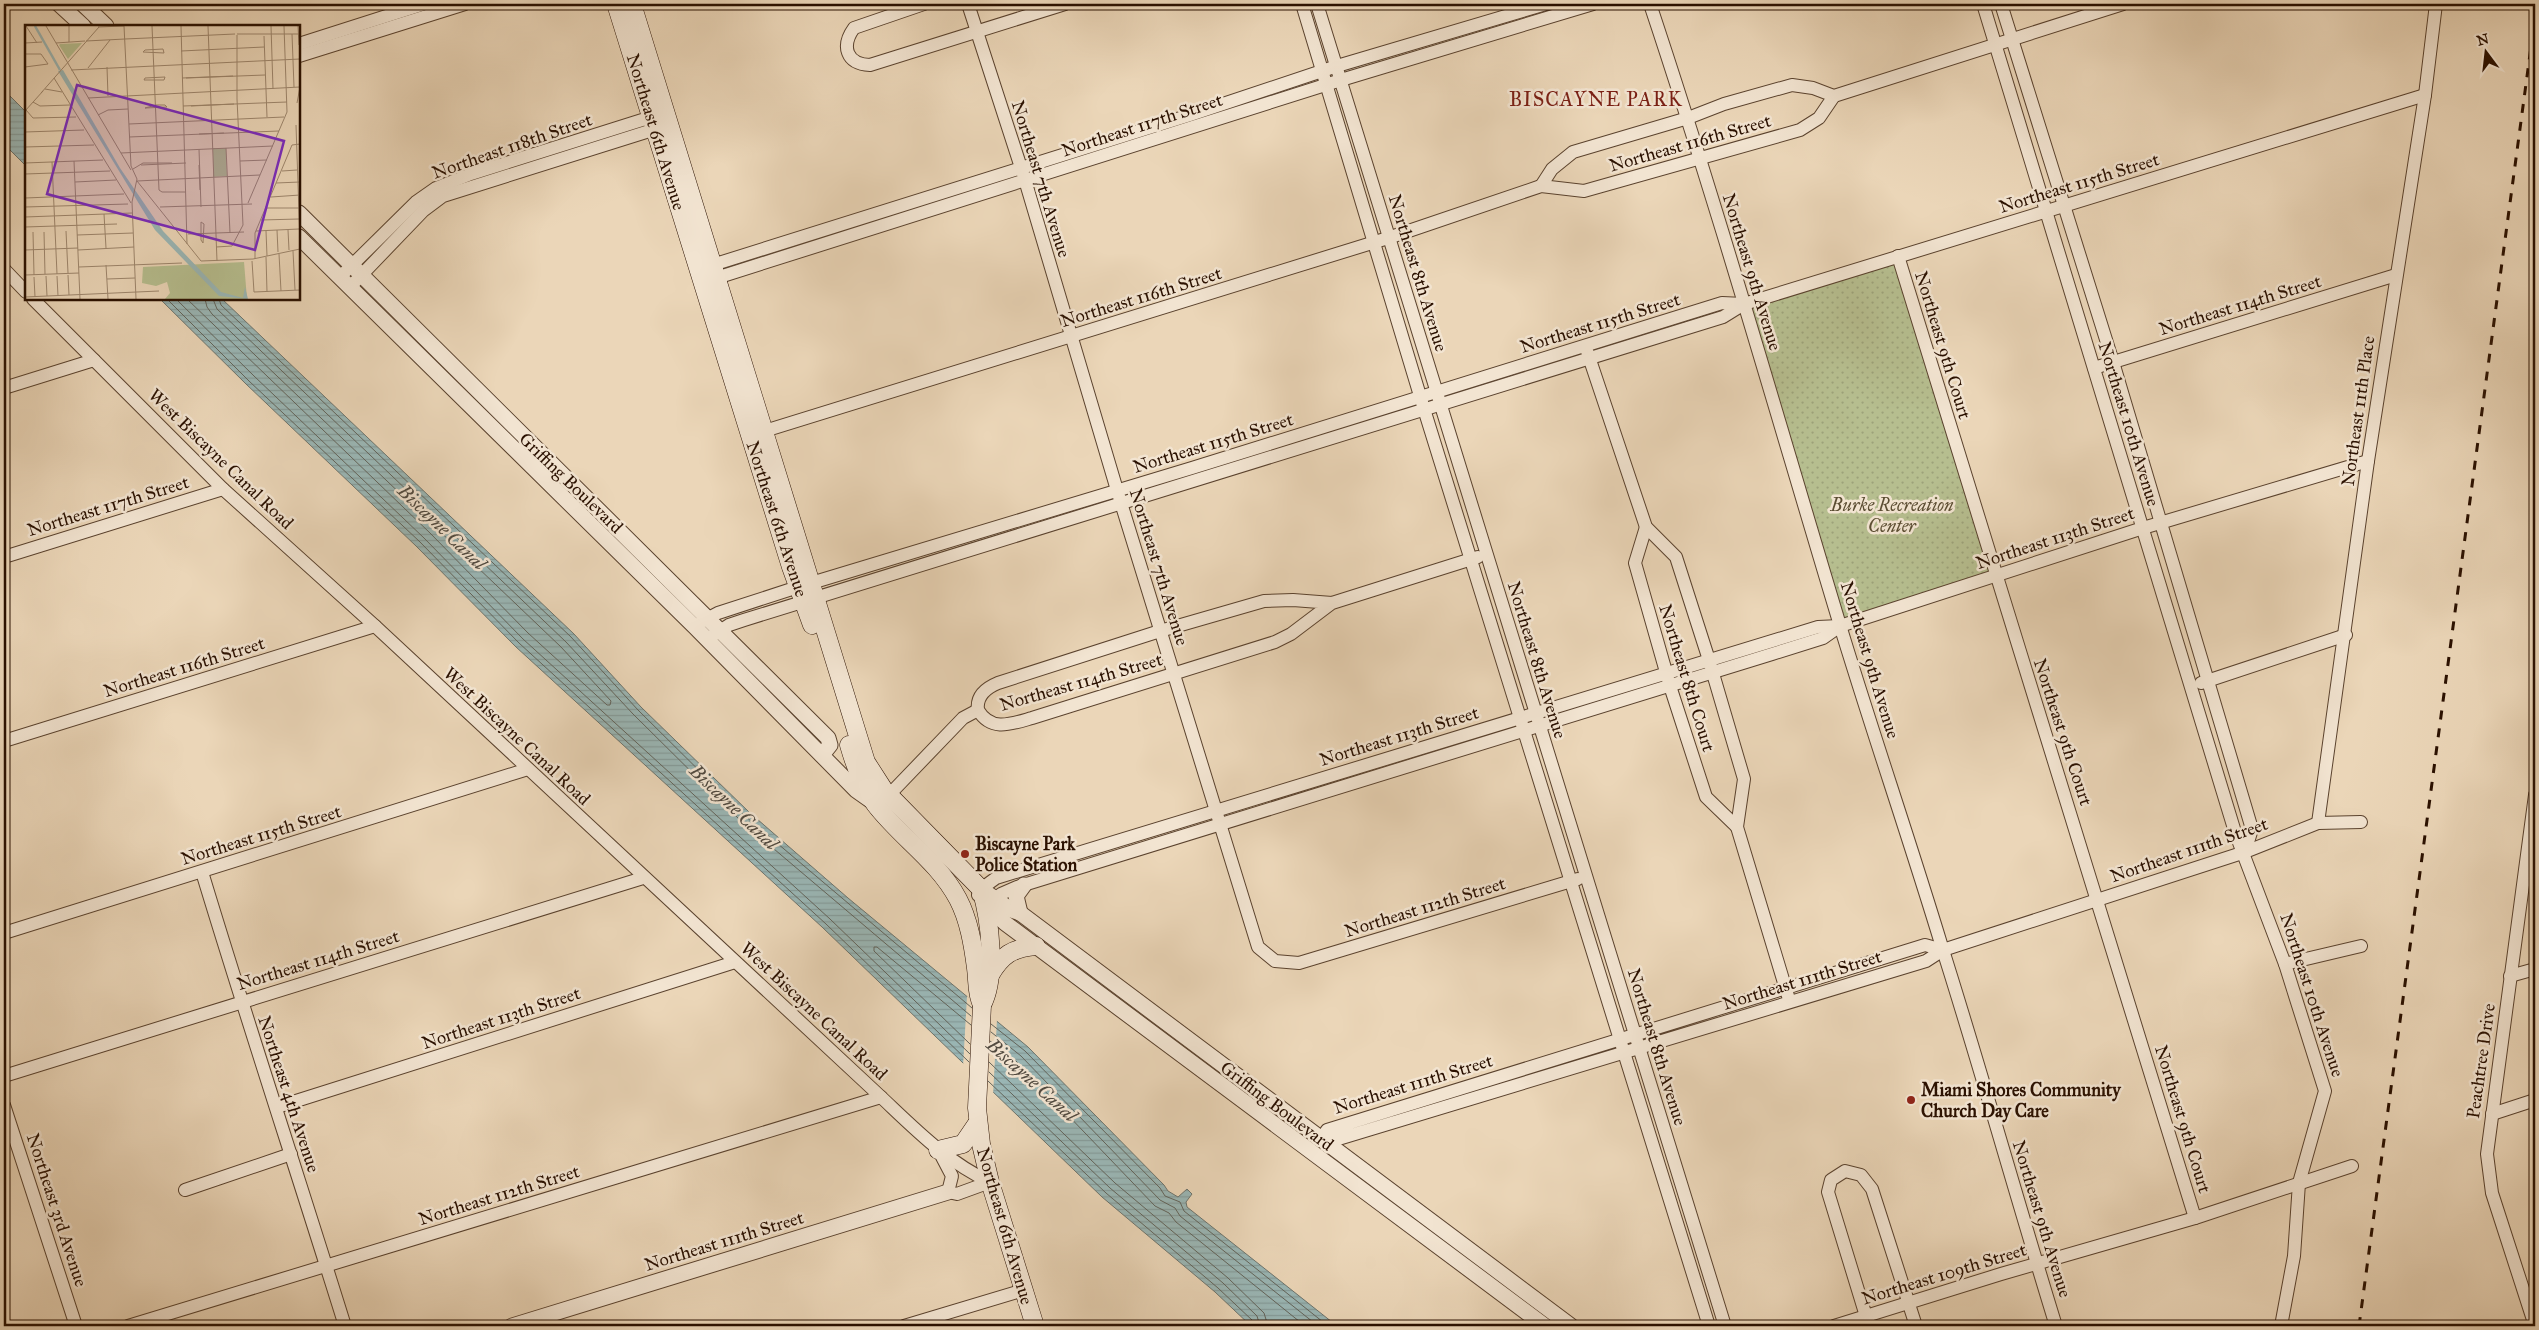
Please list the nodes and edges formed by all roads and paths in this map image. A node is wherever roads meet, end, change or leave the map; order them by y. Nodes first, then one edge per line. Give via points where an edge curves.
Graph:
1 (59, 4) edge
2 (83, 4) edge
3 (424, 4) edge
4 (465, 4) edge
5 (616, 4) edge
6 (632, 4) edge
7 (924, 4) edge
8 (968, 4) edge
9 (1065, 4) edge
10 (1302, 4) edge
11 (1317, 4) edge
12 (1546, 4) edge
13 (1593, 4) edge
14 (1650, 4) edge
15 (1983, 4) edge
16 (2001, 4) edge
17 (2123, 4) edge
18 (2436, 4) edge
19 (390, 14) edge
20 (82, 25) edge
21 (105, 25) edge
22 (977, 32) junction
23 (2012, 40) junction
24 (300, 44) edge
25 (1996, 45) junction
26 (300, 56) edge
27 (1337, 66) junction
28 (1323, 71) junction
29 (1341, 80) junction
30 (1327, 85) junction
31 (2425, 95) junction
32 (1834, 96) junction
33 (1688, 118) junction
34 (660, 121) junction
35 (1698, 160) junction
36 (1023, 174) junction
37 (1541, 186) junction
38 (2065, 206) junction
39 (2045, 212) junction
40 (300, 214) edge
41 (300, 238) edge
42 (1388, 238) junction
43 (1375, 242) junction
44 (1898, 256) junction
45 (4, 269) edge
46 (357, 269) junction
47 (708, 274) junction
48 (2396, 275) junction
49 (345, 282) junction
50 (25, 291) edge
51 (34, 300) edge
52 (1744, 304) junction
53 (1071, 338) junction
54 (1587, 352) junction
55 (94, 360) junction
56 (2113, 362) junction
57 (2094, 368) junction
58 (4, 388) edge
59 (1436, 392) junction
60 (1421, 396) junction
61 (1440, 405) junction
62 (1424, 409) junction
63 (757, 433) junction
64 (2368, 462) junction
65 (223, 489) junction
66 (1117, 490) junction
67 (1121, 504) junction
68 (2160, 523) junction
69 (1646, 527) junction
70 (2143, 528) junction
71 (1486, 555) junction
72 (4, 557) edge
73 (1471, 559) junction
74 (1994, 576) junction
75 (807, 593) junction
76 (1332, 603) junction
77 (702, 622) junction
78 (375, 626) junction
79 (1840, 626) junction
80 (1160, 631) junction
81 (714, 635) junction
82 (2346, 635) junction
83 (1711, 666) junction
84 (1667, 673) junction
85 (1174, 674) junction
86 (2209, 680) junction
87 (1670, 686) junction
88 (2192, 686) junction
89 (978, 710) junction
90 (1538, 719) junction
91 (1522, 723) junction
92 (4, 741) edge
93 (528, 769) junction
94 (871, 772) joint
95 (2535, 795) edge
96 (881, 798) junction
97 (1216, 811) junction
98 (1566, 815) junction
99 (1552, 819) junction
100 (2362, 822) dead end
101 (2318, 823) junction
102 (1220, 824) junction
103 (1737, 827) junction
104 (2533, 828) edge
105 (2245, 852) junction
106 (202, 872) junction
107 (1585, 877) junction
108 (643, 878) junction
109 (1571, 881) junction
110 (1024, 885) junction
111 (953, 890) junction
112 (984, 898) junction
113 (2098, 901) junction
114 (1020, 913) junction
115 (969, 928) junction
116 (4, 933) edge
117 (1036, 946) junction
118 (2360, 946) dead end
119 (1943, 950) junction
120 (1275, 961) joint
121 (735, 962) junction
122 (2285, 964) junction
123 (2535, 969) edge
124 (990, 976) junction
125 (2510, 976) junction
126 (1786, 988) junction
127 (241, 1002) junction
128 (1791, 1003) junction
129 (982, 1005) junction
130 (1173, 1029) junction
131 (1634, 1034) junction
132 (1620, 1040) junction
133 (1163, 1042) junction
134 (1639, 1049) junction
135 (1624, 1053) junction
136 (4, 1076) edge
137 (881, 1097) junction
138 (2535, 1100) edge
139 (4, 1105) edge
140 (277, 1108) junction
141 (2492, 1114) junction
142 (978, 1122) junction
143 (1321, 1139) junction
144 (1302, 1145) junction
145 (938, 1150) junction
146 (291, 1154) junction
147 (2352, 1166) dead end
148 (990, 1182) junction
149 (2299, 1183) junction
150 (185, 1190) dead end
151 (948, 1192) junction
152 (1399, 1208) junction
153 (2195, 1218) junction
154 (2036, 1263) junction
155 (326, 1266) junction
156 (1495, 1270) junction
157 (1485, 1282) junction
158 (1024, 1290) junction
159 (1908, 1303) junction
160 (1867, 1321) edge
161 (76, 1326) edge
162 (128, 1326) edge
163 (345, 1326) edge
164 (512, 1326) edge
165 (904, 1326) edge
166 (1035, 1326) edge
167 (1545, 1326) edge
168 (1570, 1326) edge
169 (1709, 1326) edge
170 (1725, 1326) edge
171 (1834, 1326) edge
172 (1916, 1326) edge
173 (2056, 1326) edge
174 (2281, 1326) edge
175 (2535, 1326) edge

1 - 20 street
2 - 21 street
3 - 19 street
4 - 19 street
5 - 34 main road, Northeast 6th Avenue
6 - 34 main road, Northeast 6th Avenue
7 - 22 street via 854,28 847,37 846,49 850,57 859,64 870,65
8 - 22 street, Northeast 7th Avenue
9 - 22 street
10 - 28 street, Northeast 8th Avenue
11 - 27 street, Northeast 8th Avenue
12 - 27 street, Northeast 117th Street
13 - 29 street, Northeast 117th Street
14 - 33 street, Northeast 9th Avenue
15 - 25 street, Northeast 10th Avenue
16 - 23 street, Northeast 10th Avenue
17 - 23 street
18 - 31 street, Northeast 11th Place
19 - 24 street
19 - 26 street
22 - 36 street, Northeast 7th Avenue
23 - 25 street
23 - 38 street, Northeast 10th Avenue
25 - 32 street
25 - 39 street, Northeast 10th Avenue
27 - 28 street, Northeast 117th Street
27 - 29 street, Northeast 8th Avenue
28 - 30 street, Northeast 8th Avenue
28 - 36 street, Northeast 117th Street
29 - 30 street, Northeast 117th Street
29 - 42 street, Northeast 8th Avenue
30 - 36 street, Northeast 117th Street
30 - 43 street, Northeast 8th Avenue
31 - 38 street, Northeast 115th Street
31 - 48 street, Northeast 11th Place
32 - 33 street, Northeast 116th Street via 1792,85
32 - 35 street, Northeast 116th Street via 1820,118 1800,130
33 - 35 street, Northeast 9th Avenue
33 - 37 street, Northeast 116th Street via 1573,152 1552,169
34 - 46 street, Northeast 118th Street via 471,174 436,188 416,202
34 - 47 main road, Northeast 6th Avenue
35 - 37 street, Northeast 116th Street via 1584,191
35 - 52 street, Northeast 9th Avenue
36 - 47 street, Northeast 117th Street
36 - 53 street, Northeast 7th Avenue
37 - 42 street, Northeast 116th Street
38 - 39 street, Northeast 115th Street
38 - 56 street, Northeast 10th Avenue
39 - 44 street, Northeast 115th Street
39 - 57 street, Northeast 10th Avenue
40 - 46 street, Griffing Boulevard
41 - 49 street, Griffing Boulevard
42 - 43 street, Northeast 116th Street
42 - 59 street, Northeast 8th Avenue
43 - 53 street, Northeast 116th Street
43 - 60 street, Northeast 8th Avenue
44 - 52 street, Northeast 115th Street
44 - 74 street, Northeast 9th Court
45 - 50 street
46 - 49 street, Northeast 118th Street
46 - 77 street, Griffing Boulevard
47 - 63 main road, Northeast 6th Avenue
48 - 56 street, Northeast 114th Street
48 - 64 street, Northeast 11th Place
49 - 77 street, Griffing Boulevard
51 - 55 street, West Biscayne Canal Road
52 - 54 street, Northeast 115th Street via 1723,317
52 - 79 street, Northeast 9th Avenue
53 - 63 street, Northeast 116th Street
53 - 66 street, Northeast 7th Avenue
54 - 59 street, Northeast 115th Street
54 - 61 street, Northeast 115th Street
54 - 69 street, Northeast 8th Court
55 - 58 street
55 - 65 street, West Biscayne Canal Road
56 - 57 street, Northeast 114th Street
56 - 68 street, Northeast 10th Avenue
57 - 70 street, Northeast 10th Avenue
59 - 60 street, Northeast 115th Street
59 - 61 street, Northeast 8th Avenue
60 - 62 street, Northeast 8th Avenue
60 - 66 street, Northeast 115th Street
61 - 62 street, Northeast 115th Street
61 - 71 street, Northeast 8th Avenue
62 - 67 street, Northeast 115th Street
62 - 73 street, Northeast 8th Avenue
63 - 75 main road, Northeast 6th Avenue
64 - 68 street, Northeast 113th Street
64 - 82 street, Northeast 11th Place
65 - 72 street, Northeast 117th Street
65 - 78 street, West Biscayne Canal Road
66 - 67 street, Northeast 7th Avenue
66 - 75 street, Northeast 115th Street
67 - 75 street, Northeast 115th Street
67 - 80 street, Northeast 7th Avenue
68 - 70 street, Northeast 113th Street
68 - 86 street, Northeast 10th Avenue
69 - 83 street, Northeast 8th Court via 1676,558
69 - 84 street, Northeast 8th Court via 1635,563
70 - 74 street, Northeast 113th Street
70 - 88 street, Northeast 10th Avenue
71 - 73 street, Northeast 114th Street
71 - 90 street, Northeast 8th Avenue
73 - 76 street, Northeast 114th Street
73 - 91 street, Northeast 8th Avenue
74 - 79 street, Northeast 113th Street
74 - 113 street, Northeast 9th Court
75 - 77 street, Northeast 115th Street
75 - 81 street, Northeast 115th Street via 729,625
75 - 94 main road, Northeast 6th Avenue
75 - 96 main road, Northeast 6th Avenue via 856,770
76 - 80 street, Northeast 114th Street via 1264,601
76 - 85 street, Northeast 114th Street via 1282,639
77 - 81 street, Griffing Boulevard
78 - 92 street, Northeast 116th Street
78 - 93 street, West Biscayne Canal Road
79 - 83 street, Northeast 113th Street via 1823,638
79 - 119 street, Northeast 9th Avenue
80 - 85 street, Northeast 7th Avenue
80 - 89 street, Northeast 114th Street via 998,683 984,691
81 - 96 street, Griffing Boulevard via 856,790
82 - 86 street
82 - 101 street, Northeast 11th Place
83 - 84 street, Northeast 113th Street
83 - 87 street, Northeast 113th Street
83 - 103 street, Northeast 8th Court via 1744,779
84 - 87 street, Northeast 8th Court
84 - 90 street, Northeast 113th Street
85 - 89 street, Northeast 114th Street via 1006,725 992,724
85 - 97 street, Northeast 7th Avenue
86 - 88 street
86 - 105 street, Northeast 10th Avenue via 2252,829
87 - 90 street, Northeast 113th Street
87 - 103 street, Northeast 8th Court via 1706,797
88 - 105 street, Northeast 10th Avenue via 2235,832
89 - 96 street, Northeast 114th Street via 962,718
90 - 91 street, Northeast 113th Street
90 - 98 street, Northeast 8th Avenue
91 - 97 street, Northeast 113th Street
91 - 99 street, Northeast 8th Avenue
91 - 102 street, Northeast 113th Street
93 - 106 street, Northeast 115th Street
93 - 108 street, West Biscayne Canal Road
94 - 96 main road, Griffing Boulevard
95 - 104 street, Peachtree Drive
96 - 111 main road, Northeast 6th Avenue
96 - 112 main road, Griffing Boulevard
97 - 102 street, Northeast 7th Avenue
97 - 112 street, Northeast 113th Street via 996,878
98 - 99 street
98 - 107 street, Northeast 8th Avenue
99 - 109 street, Northeast 8th Avenue
100 - 101 street, Northeast 111th Street
101 - 105 street, Northeast 111th Street
102 - 110 street, Northeast 113th Street
102 - 120 street, Northeast 7th Avenue via 1254,939 1262,952
103 - 126 street, Northeast 8th Court
104 - 125 street, Peachtree Drive
105 - 113 street, Northeast 111th Street
105 - 122 street, Northeast 10th Avenue
106 - 116 street, Northeast 115th Street
106 - 127 street, Northeast 4th Avenue
107 - 109 street, Northeast 112th Street
107 - 131 street, Northeast 8th Avenue
108 - 121 street, West Biscayne Canal Road
108 - 127 street, Northeast 114th Street
109 - 120 street, Northeast 112th Street via 1299,963
109 - 132 street, Northeast 8th Avenue
110 - 112 street, Northeast 113th Street
110 - 114 street via 1016,896
111 - 112 main road, Griffing Boulevard
111 - 115 main road, Northeast 6th Avenue
112 - 114 street, Griffing Boulevard
112 - 115 main road
112 - 117 street, Griffing Boulevard
112 - 124 main road, Northeast 6th Avenue
113 - 119 street, Northeast 111th Street
113 - 153 street, Northeast 9th Court
114 - 130 street, Griffing Boulevard
115 - 129 main road, Northeast 6th Avenue via 976,994
117 - 124 main road via 1008,953 1000,959
117 - 133 street, Griffing Boulevard
118 - 122 street
119 - 126 street, Northeast 111th Street via 1925,945
119 - 128 street, Northeast 111th Street via 1926,961
119 - 154 street, Northeast 9th Avenue
121 - 137 street, West Biscayne Canal Road
121 - 140 street, Northeast 113th Street
122 - 149 street, Northeast 10th Avenue via 2325,1091
123 - 125 street
124 - 129 main road, Northeast 6th Avenue via 989,993
125 - 141 street, Peachtree Drive
126 - 128 street, Northeast 8th Court
126 - 131 street, Northeast 111th Street
127 - 136 street, Northeast 114th Street
127 - 140 street, Northeast 4th Avenue
128 - 134 street, Northeast 111th Street
129 - 142 main road, Northeast 6th Avenue
130 - 133 street
130 - 143 street, Griffing Boulevard
131 - 132 street, Northeast 111th Street
131 - 134 street, Northeast 8th Avenue
132 - 135 street, Northeast 8th Avenue
132 - 143 street, Northeast 111th Street via 1326,1130
133 - 144 street, Griffing Boulevard
134 - 135 street, Northeast 111th Street
134 - 170 street, Northeast 8th Avenue
135 - 143 street, Northeast 111th Street via 1335,1140
135 - 169 street, Northeast 8th Avenue
137 - 145 street, West Biscayne Canal Road
137 - 155 street, Northeast 112th Street
138 - 141 street
139 - 161 street, Northeast 3rd Avenue
140 - 146 street, Northeast 4th Avenue
141 - 175 street, Peachtree Drive via 2487,1154 2488,1179
142 - 145 main road via 963,1144
142 - 148 main road, Northeast 6th Avenue
143 - 144 street
143 - 152 street, Griffing Boulevard
144 - 152 street, Griffing Boulevard
145 - 148 street, West Biscayne Canal Road via 964,1170
145 - 151 street via 952,1176
146 - 150 street
146 - 155 street, Northeast 4th Avenue
147 - 149 street, Northeast 109th Street
148 - 151 street via 957,1194
148 - 158 main road, Northeast 6th Avenue
149 - 153 street, Northeast 109th Street
149 - 174 street, Northeast 10th Avenue via 2294,1256
151 - 164 street, Northeast 111th Street
152 - 156 street, Griffing Boulevard
152 - 157 street, Griffing Boulevard
153 - 154 street, Northeast 109th Street
154 - 159 street, Northeast 109th Street
154 - 173 street, Northeast 9th Avenue
155 - 162 street, Northeast 112th Street
155 - 163 street, Northeast 4th Avenue
156 - 157 street
156 - 168 street, Griffing Boulevard
157 - 167 street, Griffing Boulevard
158 - 165 street
158 - 166 main road, Northeast 6th Avenue
159 - 160 street, Northeast 109th Street
159 - 160 street via 1872,1189 1861,1175 1851,1171 1840,1172 1831,1180 1828,1192
159 - 172 street
160 - 171 street, Northeast 109th Street

